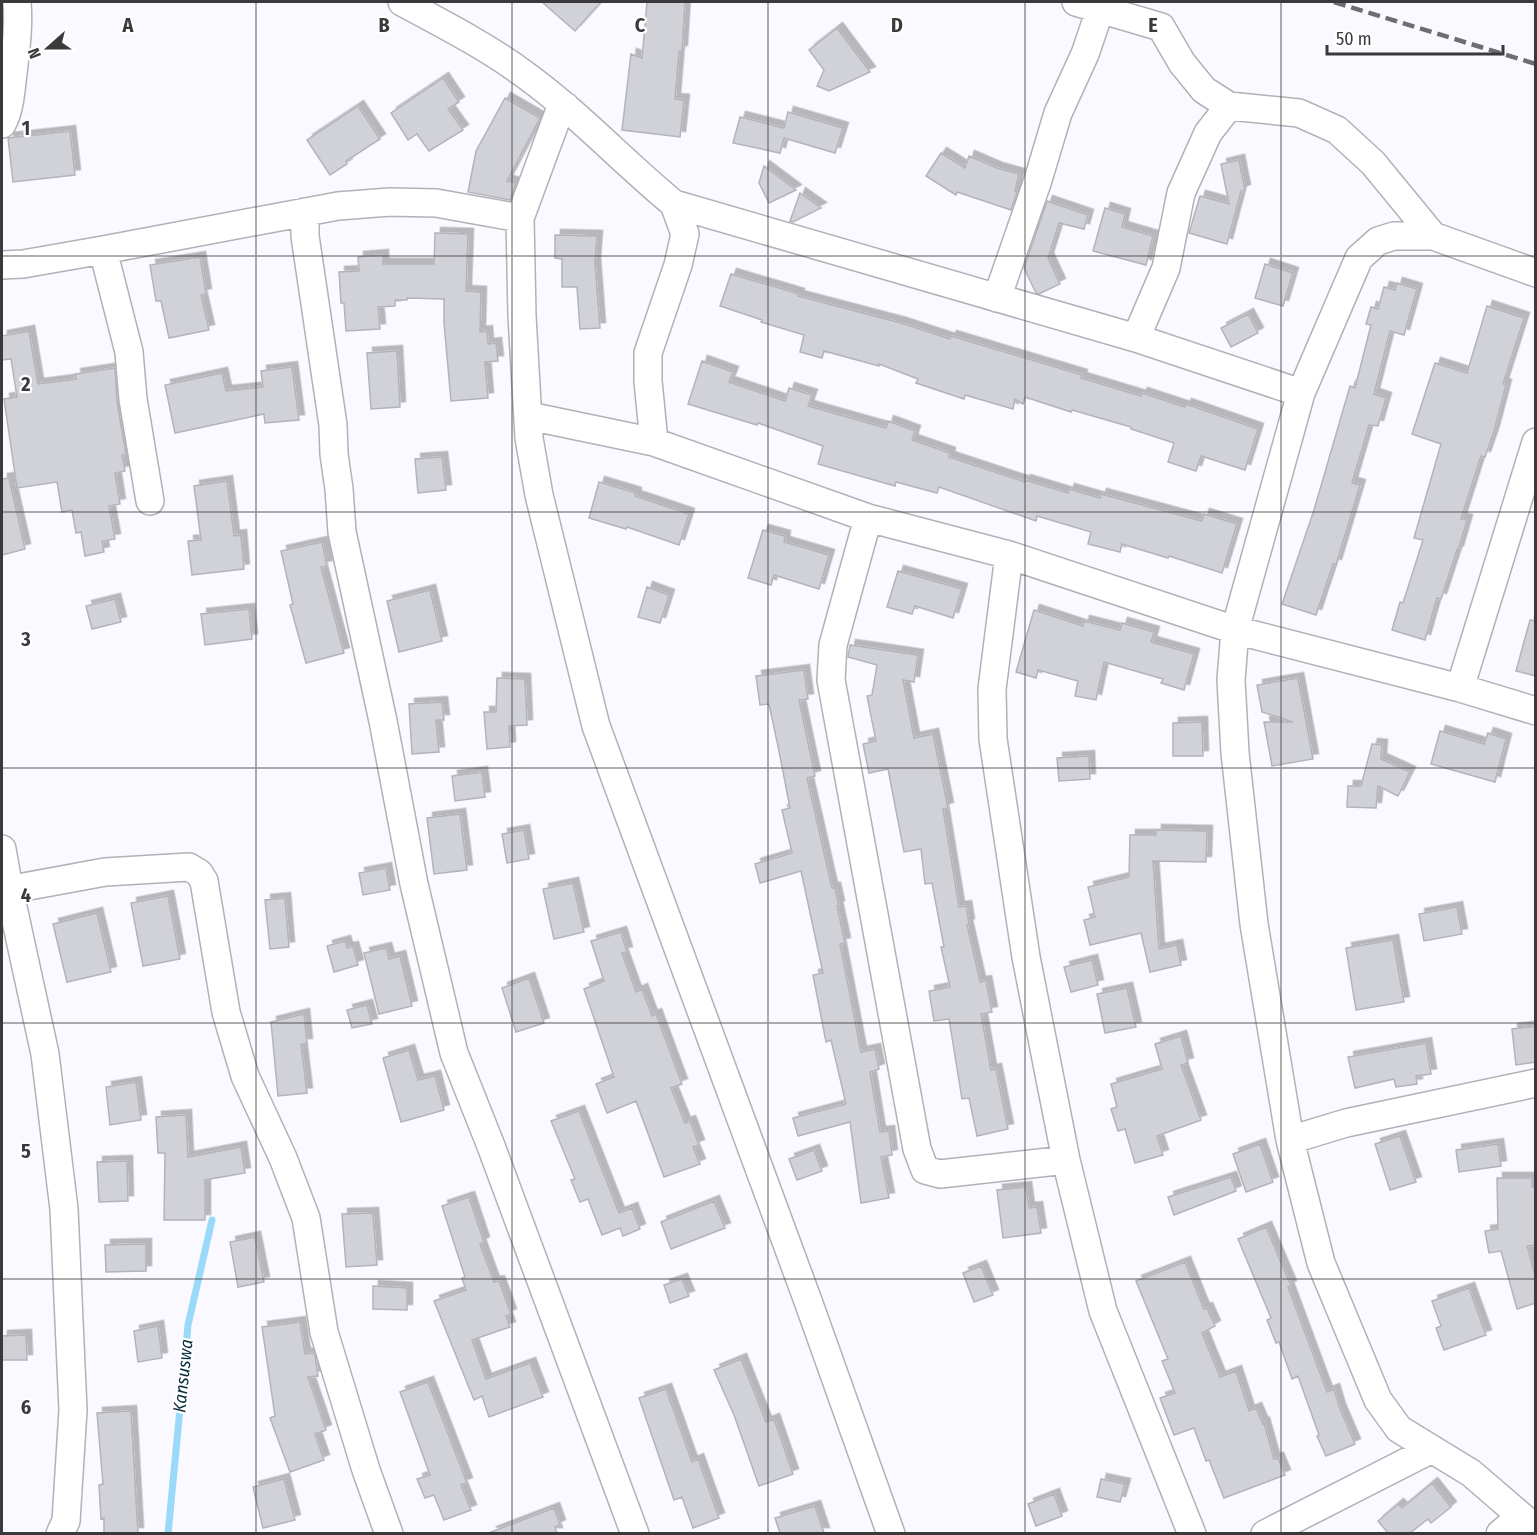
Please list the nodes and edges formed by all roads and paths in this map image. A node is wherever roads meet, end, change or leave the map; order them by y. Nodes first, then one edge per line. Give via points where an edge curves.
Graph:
1 (17, 2) edge
2 (402, 2) edge
3 (1088, 6) edge
4 (565, 106) junction
5 (1229, 106) junction
6 (2, 124) edge
7 (674, 204) junction
8 (306, 212) junction
9 (520, 218) junction
10 (1432, 236) junction
11 (103, 250) junction
12 (2, 265) edge
13 (1536, 273) edge
14 (997, 298) junction
15 (1136, 338) junction
16 (1301, 393) junction
17 (529, 416) junction
18 (654, 442) junction
19 (1536, 442) edge
20 (150, 501) dead end
21 (868, 518) junction
22 (1009, 555) junction
23 (1235, 630) junction
24 (1460, 688) junction
25 (1536, 711) edge
26 (2, 849) edge
27 (5, 890) edge
28 (1536, 1083) edge
29 (1290, 1140) junction
30 (1066, 1160) junction
31 (1432, 1449) junction
32 (1528, 1523) edge
33 (60, 1533) edge
34 (389, 1533) edge
35 (635, 1533) edge
36 (891, 1533) edge
37 (1192, 1533) edge
38 (1265, 1533) edge
39 (1500, 1533) edge

1 - 6 street via 17,52
2 - 4 street via 478,43
3 - 5 street via 1161,27 1204,90
3 - 14 street via 1085,54 1058,113
4 - 7 street
4 - 9 street
5 - 10 street via 1299,113 1337,130 1373,163
5 - 15 street via 1208,133 1181,193 1166,268
7 - 14 street
7 - 18 street via 685,234 648,353
8 - 9 street via 390,201 436,203
8 - 11 street
8 - 35 street via 305,236 333,425 342,532 414,884 454,1053
9 - 17 street
10 - 13 street
10 - 16 street via 1394,236 1378,241 1359,258
11 - 12 street
11 - 20 street via 129,352
14 - 15 street
15 - 16 street
16 - 23 street
17 - 18 street
17 - 36 street via 539,495 596,726
18 - 21 street
19 - 24 street
21 - 22 street
21 - 30 street via 833,645 831,680 917,1149 925,1170 940,1174
22 - 23 street
22 - 30 street via 992,689 993,739 1026,957
23 - 24 street
23 - 29 street via 1231,680 1235,753 1254,924
24 - 25 street
26 - 27 street
27 - 33 street via 45,1054 64,1209 73,1410 66,1521
27 - 34 street via 105,872 189,867 204,881 226,1012 245,1076 284,1158 306,1218 324,1332
28 - 29 street via 1346,1123
29 - 31 street via 1321,1263 1378,1400 1399,1429
30 - 37 street via 1103,1311
31 - 32 street via 1471,1473
31 - 38 street
32 - 39 street

